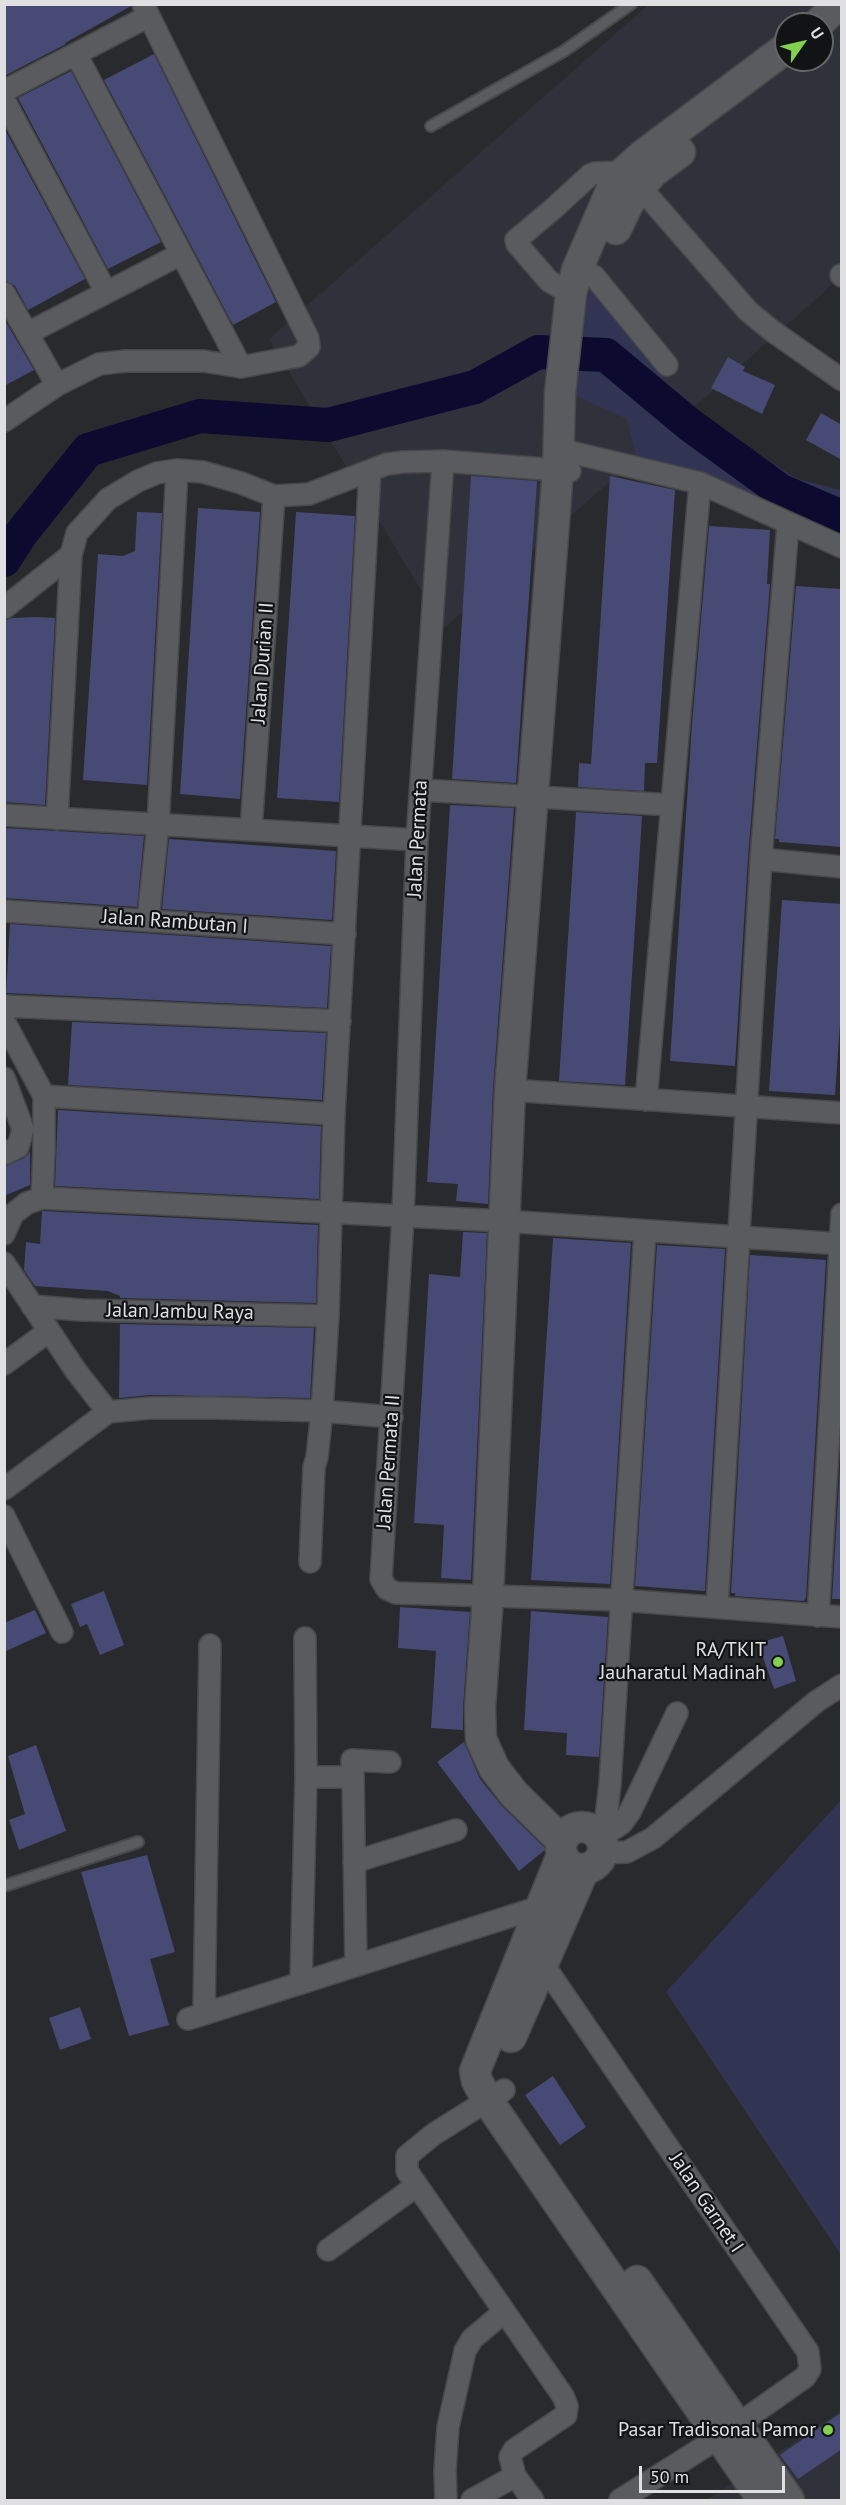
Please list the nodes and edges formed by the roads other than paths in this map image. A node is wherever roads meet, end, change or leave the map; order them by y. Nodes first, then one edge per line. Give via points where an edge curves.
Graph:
1 (631, 4) edge
2 (146, 10) edge
3 (76, 54) junction
4 (774, 57) edge
5 (786, 72) edge
6 (4, 92) edge
7 (4, 100) edge
8 (431, 126) dead end
9 (632, 180) junction
10 (181, 254) junction
11 (4, 292) edge
12 (106, 292) junction
13 (579, 296) junction
14 (28, 333) junction
15 (667, 365) dead end
16 (241, 366) junction
17 (842, 380) edge
18 (57, 386) junction
19 (4, 421) edge
20 (564, 460) junction
21 (443, 461) junction
22 (177, 470) junction
23 (370, 471) junction
24 (700, 483) junction
25 (274, 496) junction
26 (788, 524) junction
27 (842, 547) edge
28 (71, 555) junction
29 (4, 608) edge
30 (421, 790) junction
31 (539, 798) junction
32 (672, 805) junction
33 (4, 815) edge
34 (57, 819) junction
35 (158, 825) junction
36 (251, 830) junction
37 (350, 836) junction
38 (417, 840) junction
39 (760, 858) junction
40 (842, 867) edge
41 (4, 911) edge
42 (148, 920) junction
43 (345, 934) junction
44 (4, 1006) edge
45 (340, 1020) junction
46 (4, 1021) edge
47 (4, 1078) edge
48 (517, 1090) junction
49 (44, 1096) junction
50 (646, 1100) junction
51 (746, 1107) junction
52 (842, 1113) edge
53 (334, 1114) junction
54 (4, 1154) edge
55 (42, 1197) junction
56 (333, 1213) junction
57 (842, 1214) edge
58 (403, 1216) junction
59 (510, 1222) junction
60 (645, 1231) junction
61 (4, 1234) edge
62 (738, 1237) junction
63 (841, 1244) edge
64 (4, 1263) edge
65 (32, 1306) junction
66 (328, 1316) junction
67 (49, 1331) junction
68 (838, 1339) edge
69 (4, 1364) edge
70 (322, 1411) junction
71 (108, 1412) junction
72 (392, 1417) junction
73 (835, 1433) edge
74 (4, 1489) edge
75 (4, 1516) edge
76 (832, 1527) edge
77 (310, 1562) dead end
78 (495, 1597) junction
79 (620, 1600) junction
80 (717, 1607) junction
81 (818, 1616) junction
82 (842, 1617) edge
83 (62, 1632) dead end
84 (305, 1638) dead end
85 (210, 1646) dead end
86 (842, 1685) edge
87 (677, 1713) dead end
88 (390, 1762) dead end
89 (306, 1777) junction
90 (353, 1777) junction
91 (456, 1830) dead end
92 (138, 1842) dead end
93 (584, 1846) junction
94 (354, 1862) junction
95 (4, 1886) edge
96 (543, 1906) junction
97 (543, 1964) junction
98 (356, 1965) junction
99 (301, 1983) junction
100 (496, 2096) junction
101 (416, 2186) junction
102 (328, 2250) dead end
103 (504, 2312) junction
104 (729, 2430) junction
105 (515, 2476) junction
106 (446, 2500) edge
107 (472, 2500) edge
108 (533, 2500) edge
109 (620, 2500) edge
110 (763, 2500) edge
111 (789, 2500) edge

1 - 8 lane via 564,51
2 - 3 street
2 - 16 street via 308,338 309,348 299,356
3 - 6 street
3 - 10 street
4 - 9 street via 642,155
5 - 9 street via 653,172
7 - 12 street
9 - 13 street via 627,204
9 - 13 street via 590,175 516,240 549,280
9 - 17 street via 748,311
10 - 12 street
10 - 16 street
11 - 14 street
12 - 14 street
13 - 15 street
13 - 20 street via 566,393
14 - 18 street
16 - 18 street via 203,361 126,361 99,364
18 - 19 street
20 - 21 street
20 - 24 street
20 - 31 street
21 - 23 street via 387,464
21 - 30 street, Jalan Permata
22 - 25 street via 203,472
22 - 28 street via 138,481 108,500 77,533
22 - 35 street
23 - 25 street via 309,494
23 - 37 street
24 - 26 street
24 - 32 street
25 - 36 street, Jalan Durian II
26 - 27 street
26 - 39 street
28 - 29 street
28 - 34 street
30 - 31 street
30 - 38 street, Jalan Permata
31 - 32 street
31 - 48 street
32 - 50 street
33 - 34 street
34 - 35 street
35 - 36 street
35 - 42 street
36 - 37 street
37 - 38 street
37 - 43 street
38 - 58 street, Jalan Permata
39 - 40 street
39 - 51 street
41 - 42 street, Jalan Rambutan I
42 - 43 street, Jalan Rambutan I
43 - 45 street
44 - 45 street
45 - 53 street
46 - 49 street
47 - 54 street via 22,1129 18,1147
48 - 50 street
48 - 59 street
49 - 53 street
49 - 55 street
50 - 51 street
51 - 52 street
51 - 62 street
53 - 56 street
55 - 56 street
55 - 61 street via 13,1214
56 - 58 street
56 - 66 street
57 - 63 street
58 - 59 street
58 - 72 street, Jalan Permata II
59 - 60 street
59 - 78 street
60 - 62 street
60 - 79 street
62 - 63 street
62 - 80 street
63 - 68 street
64 - 65 street
65 - 66 street, Jalan Jambu Raya
65 - 67 street
66 - 70 street
67 - 69 street
67 - 71 street
68 - 73 street
70 - 71 street via 150,1408
70 - 72 street
70 - 77 street via 314,1467
71 - 74 street
72 - 78 street, Jalan Permata II via 381,1580 396,1593
73 - 76 street
75 - 83 street
76 - 81 street
78 - 79 street
78 - 93 street via 494,1737 505,1763 525,1788
79 - 80 street
79 - 93 street via 610,1784
80 - 81 street
81 - 82 street
84 - 89 street
85 - 99 street via 196,2017
86 - 93 street via 817,1701 653,1838 627,1852
87 - 93 street via 630,1812 621,1824
88 - 90 street via 352,1760
89 - 90 street
89 - 99 street
90 - 94 street
91 - 94 street
92 - 95 lane
93 - 96 street
93 - 97 street
94 - 98 street
96 - 98 street
96 - 100 street via 476,2071 477,2082
97 - 100 street via 495,2072
97 - 104 street, Jalan Garnet I via 808,2352 810,2369 805,2377
98 - 99 street
100 - 101 street via 434,2134 407,2156 407,2170
100 - 104 street
101 - 102 street
101 - 103 street
103 - 105 street via 567,2406 566,2415 514,2450 510,2457
103 - 106 street via 472,2339 465,2351 448,2427
104 - 109 street, Jalan Garnet I
104 - 110 street
104 - 111 street
105 - 107 street
105 - 108 street

